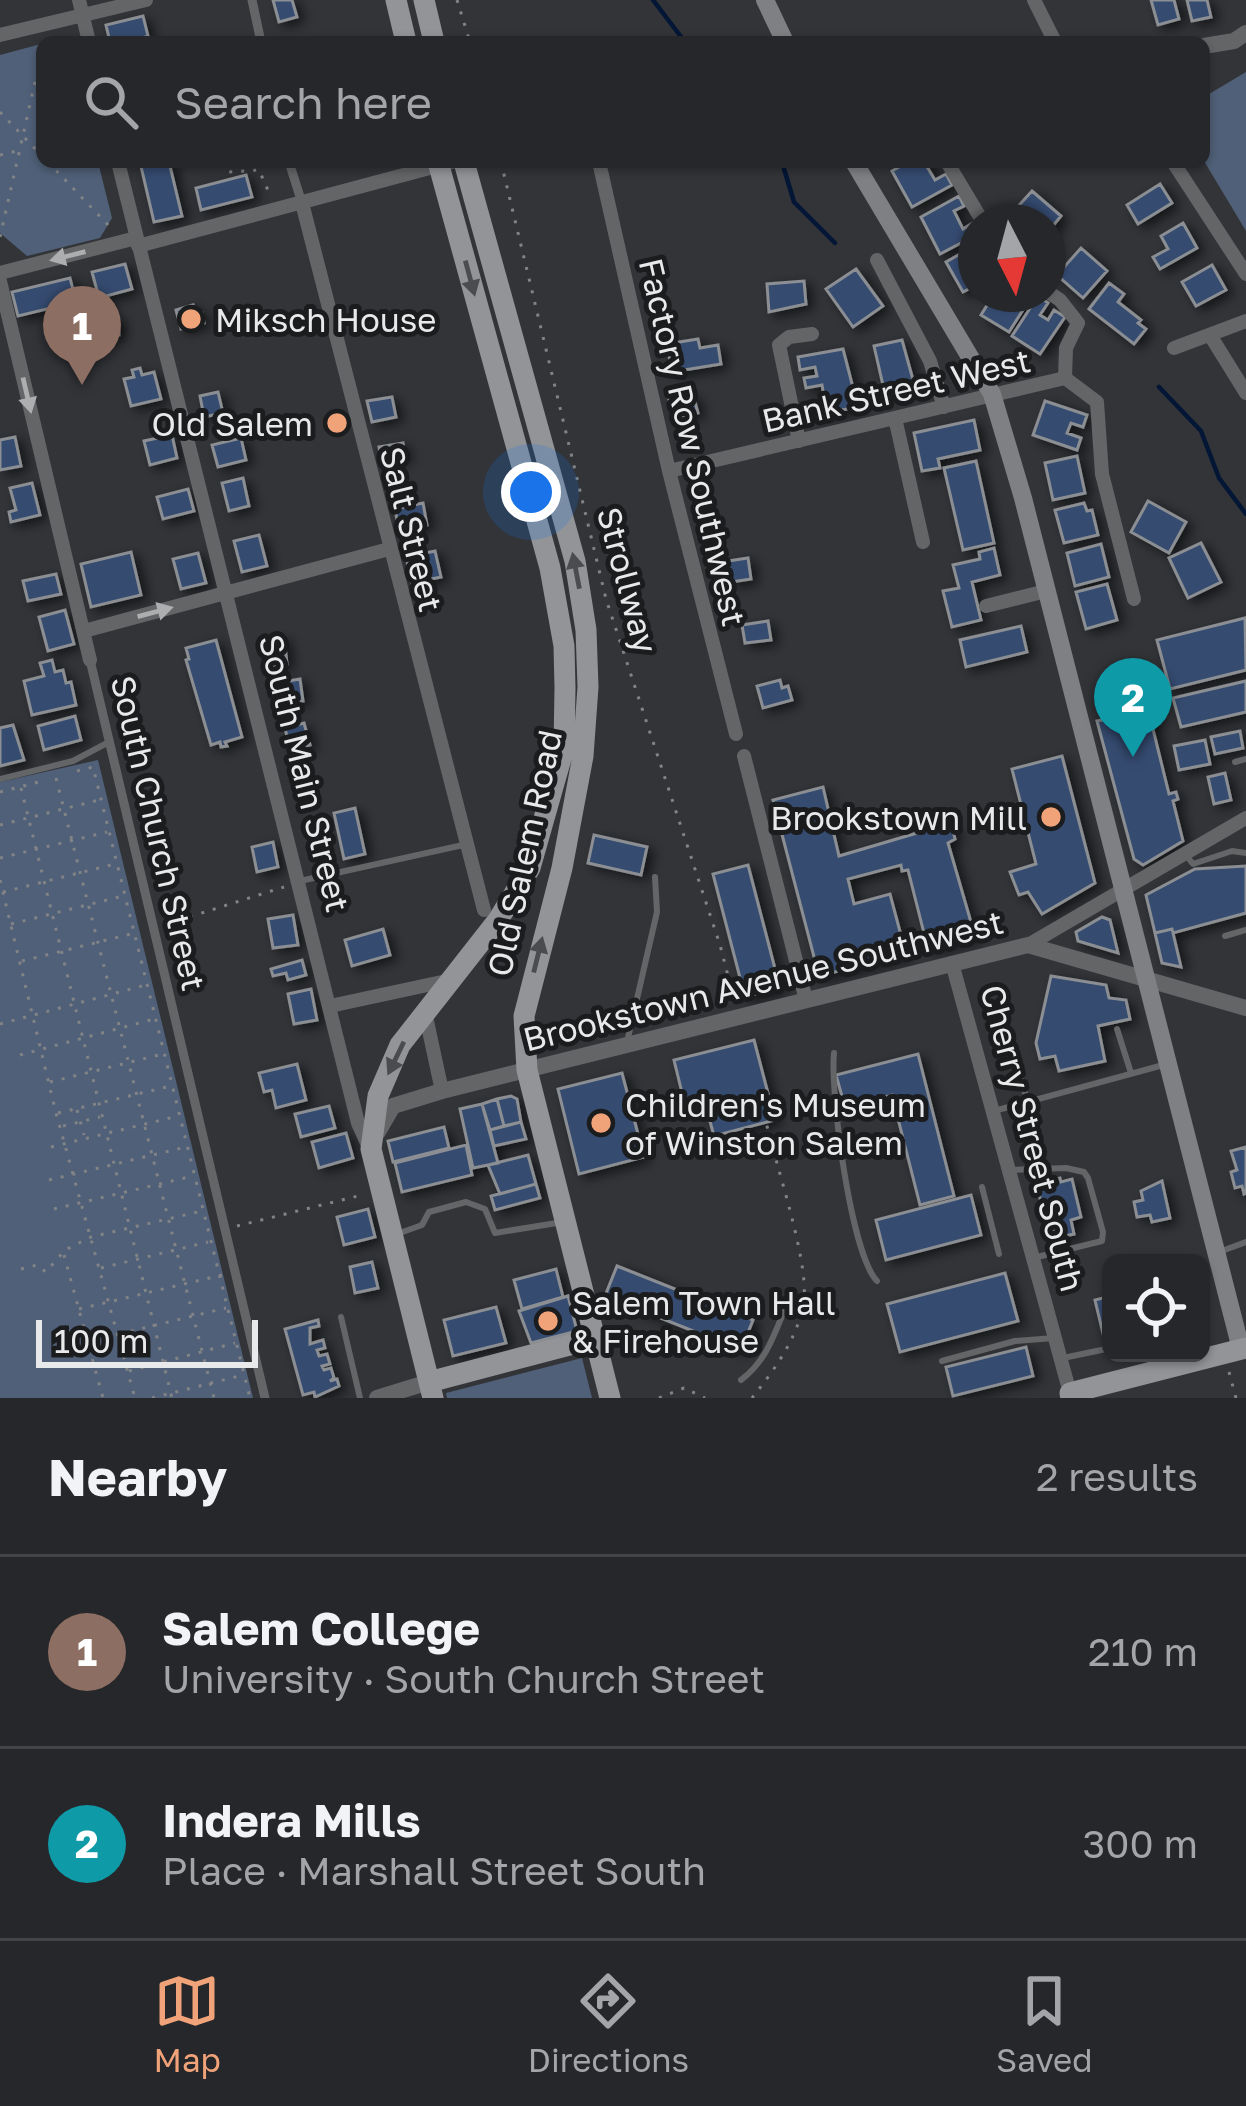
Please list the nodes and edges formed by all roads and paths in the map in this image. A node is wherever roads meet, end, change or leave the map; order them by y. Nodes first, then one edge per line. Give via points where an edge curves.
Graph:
1 (146, 0) edge
2 (252, 0) edge
3 (396, 0) edge
4 (424, 0) edge
5 (457, 0) edge
6 (765, 0) edge
7 (1034, 0) edge
8 (81, 7) edge
9 (1246, 33) edge
10 (0, 35) edge
11 (260, 36) edge
12 (405, 36) edge
13 (433, 36) edge
14 (468, 36) edge
15 (782, 36) edge
16 (1051, 36) edge
17 (1210, 45) edge
18 (36, 76) edge
19 (0, 112) edge
20 (22, 135) junction
21 (36, 150) edge
22 (19, 151) junction
23 (0, 155) edge
24 (54, 168) edge
25 (119, 168) edge
26 (226, 168) edge
27 (291, 168) edge
28 (425, 168) edge
29 (444, 168) edge
30 (466, 168) edge
31 (502, 168) edge
32 (600, 168) edge
33 (858, 168) edge
34 (950, 168) edge
35 (1177, 168) edge
36 (302, 203) junction
37 (972, 204) edge
38 (274, 211) junction
39 (110, 226) dead end
40 (0, 237) edge
41 (137, 242) junction
42 (877, 260) dead end
43 (1246, 274) edge
44 (0, 277) edge
45 (1066, 308) edge
46 (1246, 322) edge
47 (812, 334) dead end
48 (1210, 335) junction
49 (1174, 348) dead end
50 (1065, 378) junction
51 (1246, 393) edge
52 (992, 394) junction
53 (944, 407) junction
54 (895, 418) junction
55 (799, 441) junction
56 (669, 471) junction
57 (923, 542) dead end
58 (389, 549) junction
59 (1046, 591) junction
60 (226, 592) junction
61 (1134, 599) dead end
62 (986, 606) dead end
63 (84, 631) junction
64 (90, 660) joint
65 (736, 734) dead end
66 (110, 742) junction
67 (744, 757) dead end
68 (1246, 759) edge
69 (1235, 761) dead end
70 (93, 767) dead end
71 (56, 777) dead end
72 (0, 779) edge
73 (21, 787) dead end
74 (101, 800) junction
75 (64, 809) junction
76 (28, 818) junction
77 (1245, 821) edge
78 (0, 825) edge
79 (109, 831) junction
80 (1214, 837) junction
81 (72, 840) junction
82 (466, 844) junction
83 (36, 849) junction
84 (1232, 851) junction
85 (1184, 853) junction
86 (1246, 854) edge
87 (0, 858) edge
88 (117, 863) junction
89 (81, 873) junction
90 (655, 877) dead end
91 (0, 880) edge
92 (299, 881) junction
93 (45, 882) junction
94 (1120, 888) junction
95 (3, 892) junction
96 (125, 896) junction
97 (89, 904) junction
98 (484, 910) dead end
99 (52, 914) junction
100 (11, 924) junction
101 (153, 928) junction
102 (1246, 930) edge
103 (134, 933) junction
104 (1225, 936) dead end
105 (98, 942) junction
106 (1028, 945) junction
107 (60, 951) junction
108 (20, 961) junction
109 (952, 963) junction
110 (1144, 976) junction
111 (451, 980) junction
112 (147, 985) junction
113 (112, 994) junction
114 (806, 1000) junction
115 (735, 1004) dead end
116 (72, 1005) junction
117 (330, 1006) junction
118 (1246, 1007) edge
119 (425, 1012) junction
120 (33, 1016) junction
121 (156, 1019) junction
122 (1, 1024) edge
123 (120, 1028) junction
124 (1117, 1029) dead end
125 (82, 1038) junction
126 (626, 1045) junction
127 (41, 1048) junction
128 (835, 1053) dead end
129 (165, 1054) junction
130 (20, 1055) dead end
131 (129, 1062) junction
132 (1167, 1064) junction
133 (1016, 1065) dead end
134 (526, 1070) junction
135 (89, 1072) junction
136 (1131, 1073) junction
137 (48, 1082) junction
138 (172, 1085) junction
139 (442, 1091) junction
140 (137, 1094) junction
141 (1028, 1102) junction
142 (98, 1103) junction
143 (76, 1108) junction
144 (991, 1112) junction
145 (56, 1113) junction
146 (180, 1115) junction
147 (102, 1117) junction
148 (80, 1122) junction
149 (766, 1123) dead end
150 (145, 1124) junction
151 (60, 1127) junction
152 (106, 1133) junction
153 (84, 1138) junction
154 (64, 1142) junction
155 (188, 1146) junction
156 (50, 1147) dead end
157 (370, 1149) junction
158 (152, 1155) junction
159 (114, 1164) junction
160 (1006, 1170) junction
161 (72, 1174) junction
162 (195, 1175) junction
163 (49, 1180) dead end
164 (160, 1184) junction
165 (982, 1187) dead end
166 (381, 1191) junction
167 (122, 1193) junction
168 (81, 1203) junction
169 (54, 1209) dead end
170 (204, 1210) junction
171 (169, 1219) junction
172 (558, 1223) junction
173 (225, 1228) junction
174 (130, 1229) junction
175 (393, 1236) junction
176 (92, 1238) junction
177 (212, 1241) junction
178 (1246, 1241) edge
179 (177, 1250) junction
180 (63, 1252) junction
181 (999, 1254) dead end
182 (1216, 1254) junction
183 (1030, 1258) junction
184 (138, 1260) junction
185 (21, 1269) dead end
186 (99, 1269) junction
187 (235, 1272) junction
188 (220, 1276) junction
189 (878, 1281) dead end
190 (185, 1284) junction
191 (146, 1293) junction
192 (109, 1301) junction
193 (228, 1308) junction
194 (79, 1309) junction
195 (784, 1311) dead end
196 (194, 1316) junction
197 (341, 1317) dead end
198 (154, 1325) junction
199 (117, 1334) junction
200 (596, 1338) junction
201 (1054, 1338) junction
202 (237, 1342) junction
203 (1102, 1350) edge
204 (202, 1351) junction
205 (1210, 1357) edge
206 (1240, 1358) edge
207 (1060, 1359) junction
208 (163, 1361) junction
209 (942, 1361) dead end
210 (1170, 1362) edge
211 (127, 1371) junction
212 (245, 1374) junction
213 (741, 1380) dead end
214 (210, 1383) junction
215 (431, 1390) edge
216 (171, 1396) edge
217 (1070, 1396) edge
218 (104, 1398) edge
219 (134, 1398) edge
220 (152, 1398) edge
221 (214, 1398) edge
222 (250, 1398) edge
223 (265, 1398) edge
224 (360, 1398) edge
225 (377, 1398) edge
226 (610, 1398) edge
227 (659, 1398) edge
228 (705, 1398) edge
229 (752, 1398) edge
230 (1236, 1398) edge

1 - 8 street
2 - 11 street
3 - 12 main road
4 - 13 main road
5 - 14 path
6 - 15 main road
7 - 16 street
8 - 10 street
9 - 17 street
18 - 20 path
19 - 20 path
20 - 21 path
20 - 22 path
22 - 23 path
22 - 40 path
24 - 39 path
25 - 41 street, South Main Street
26 - 38 path via 259,170
27 - 36 street, Salt Street
28 - 36 street
29 -> 111 main road, Old Salem Road via 550,568 565,688 564,748 530,868
134 -> 30 main road, Old Salem Road via 524,1016 580,775 586,630 575,561
31 - 115 path, Strollway via 606,599
32 - 56 street, Factory Row Southwest
33 - 52 main road
34 - 37 street
35 - 43 street
36 - 38 street
36 - 58 street, Salt Street
38 - 41 street
41 -> 44 street
41 - 60 street, South Main Street
42 - 53 street via 930,361
44 -> 63 street, South Church Street
45 - 50 street via 1078,323
46 - 48 street
47 - 55 street via 779,345
48 - 49 street
48 - 51 street
50 - 52 street, Bank Street West
50 - 61 street via 1097,403 1102,474
52 - 53 street, Bank Street West
52 - 59 main road
53 - 54 street, Bank Street West
54 - 55 street, Bank Street West
54 - 57 street
55 - 56 street, Bank Street West
56 - 65 street, Factory Row Southwest
58 - 60 street
58 - 82 street, Salt Street
59 - 62 street
59 - 94 main road
63 -> 60 street
60 - 92 street, South Main Street
63 - 64 street, South Church Street
64 - 66 street, South Church Street
66 - 72 lane via 73,761
66 - 101 street, South Church Street
67 - 114 street
68 - 69 lane
70 - 74 path
71 - 75 path
73 - 76 path
74 - 75 path
74 - 79 path
75 - 76 path
75 - 81 path
76 - 78 path
76 - 83 path
77 - 80 street
79 - 81 path
79 - 88 path
80 - 84 lane
80 - 85 street
81 - 83 path
81 - 89 path
82 - 92 lane
82 - 98 street, Salt Street
83 - 87 path
83 - 93 path
84 - 85 lane via 1193,864
84 - 86 lane
85 - 94 street
88 - 89 path
88 - 96 path
89 - 93 path
89 - 97 path
90 - 126 lane via 657,912
91 - 95 path
92 - 101 path
92 - 117 street, South Main Street
93 - 95 path
93 - 99 path
94 - 106 street
94 - 110 main road
95 - 100 path
96 - 97 path
96 - 103 path
97 - 99 path
97 - 105 path
99 - 100 path
99 - 107 path
100 - 108 path
101 - 103 path
101 - 173 street, South Church Street
102 - 104 lane
103 - 105 path
103 - 112 path
105 - 107 path
105 - 113 path
106 - 109 street, Brookstown Avenue Southwest
106 - 110 street, Brookstown Avenue Southwest
107 - 108 path
107 - 116 path
108 - 120 path
109 - 114 street, Brookstown Avenue Southwest
109 - 144 street, Cherry Street South
110 - 118 street, Brookstown Avenue Southwest
110 - 132 main road
111 - 117 street, Old Salem Road
111 - 119 main road, Old Salem Road
112 - 113 path
112 - 121 path
113 - 116 path
113 - 123 path
114 - 126 street, Brookstown Avenue Southwest
116 - 120 path
116 - 125 path
117 - 157 street, South Main Street
119 - 139 street
119 -> 157 main road, Old Salem Road via 378,1096
120 - 122 path
120 - 127 path
121 - 123 path
121 - 129 path
123 - 125 path
123 - 131 path
124 - 136 lane
125 - 127 path
125 - 135 path
126 - 134 street, Brookstown Avenue Southwest
127 - 130 path
127 - 137 path
128 - 189 lane via 839,1143
129 - 131 path
129 - 138 path
131 - 135 path
131 - 140 path
132 - 136 lane
132 - 182 main road
133 - 141 lane
134 - 139 street, Brookstown Avenue Southwest
134 - 172 main road, Old Salem Road
135 - 137 path
135 - 142 path
136 - 141 lane
137 - 145 path
138 - 140 path
138 - 146 path
139 - 157 street, Brookstown Avenue Southwest via 393,1106
140 - 142 path
140 - 150 path
141 - 144 lane
142 - 143 path
142 - 147 path
143 - 145 path
143 - 148 path
144 - 160 street, Cherry Street South
145 - 151 path
146 - 150 path
146 - 155 path
147 - 148 path
147 - 152 path
148 - 151 path
148 - 153 path
149 - 229 path via 804,1297 788,1343
150 - 152 path
150 - 158 path
151 - 154 path
152 - 153 path
152 - 159 path
153 - 154 path
154 - 156 path
154 - 161 path
155 - 158 path
155 - 162 path
157 - 166 main road, South Main Street
158 - 159 path
158 - 164 path
159 - 161 path
159 - 167 path
160 - 183 street, Cherry Street South
160 - 183 lane via 1084,1172 1099,1214 1102,1241
161 - 163 path
161 - 168 path
162 - 164 path
162 - 170 path
164 - 167 path
164 - 171 path
165 - 181 lane
166 - 173 path
166 - 175 main road, South Main Street
167 - 168 path
167 - 174 path
168 - 169 path
168 - 176 path
170 - 171 path
170 - 177 path
171 - 174 path
171 - 179 path
172 - 175 lane via 495,1234 485,1210 466,1202 429,1212 422,1225
172 - 200 main road, Old Salem Road
173 - 187 street, South Church Street
174 - 176 path
174 - 184 path
175 - 215 main road, South Main Street
176 - 180 path
176 - 186 path
177 - 179 path
177 - 188 path
178 - 182 lane
179 - 184 path
179 - 190 path
180 - 185 path via 46,1272
180 - 194 path
182 - 206 main road
183 - 201 street, Cherry Street South
184 - 186 path
184 - 191 path
186 - 192 path
187 - 188 path
187 - 223 street, South Church Street
188 - 190 path
188 - 193 path
190 - 191 path
190 - 196 path
191 - 192 path
191 - 198 path
192 - 194 path
192 - 199 path
193 - 196 path
193 - 202 path
194 - 218 path
195 - 213 lane via 770,1348
196 - 198 path
196 - 204 path
197 - 224 lane
198 - 199 path
198 - 208 path
199 - 211 path
200 - 215 main road
200 - 226 main road, Old Salem Road
201 - 207 street, Cherry Street South
201 - 209 lane
202 - 204 path
202 - 212 path
203 - 207 lane
204 - 208 path
204 - 214 path
205 - 206 main road
206 - 230 path
207 - 217 street, Cherry Street South
208 - 211 path
208 - 216 path
210 - 217 main road
211 - 219 path
212 - 214 path
212 - 222 path
214 - 216 path
214 - 221 path
215 - 225 street
216 - 220 path
227 - 228 path via 683,1388

